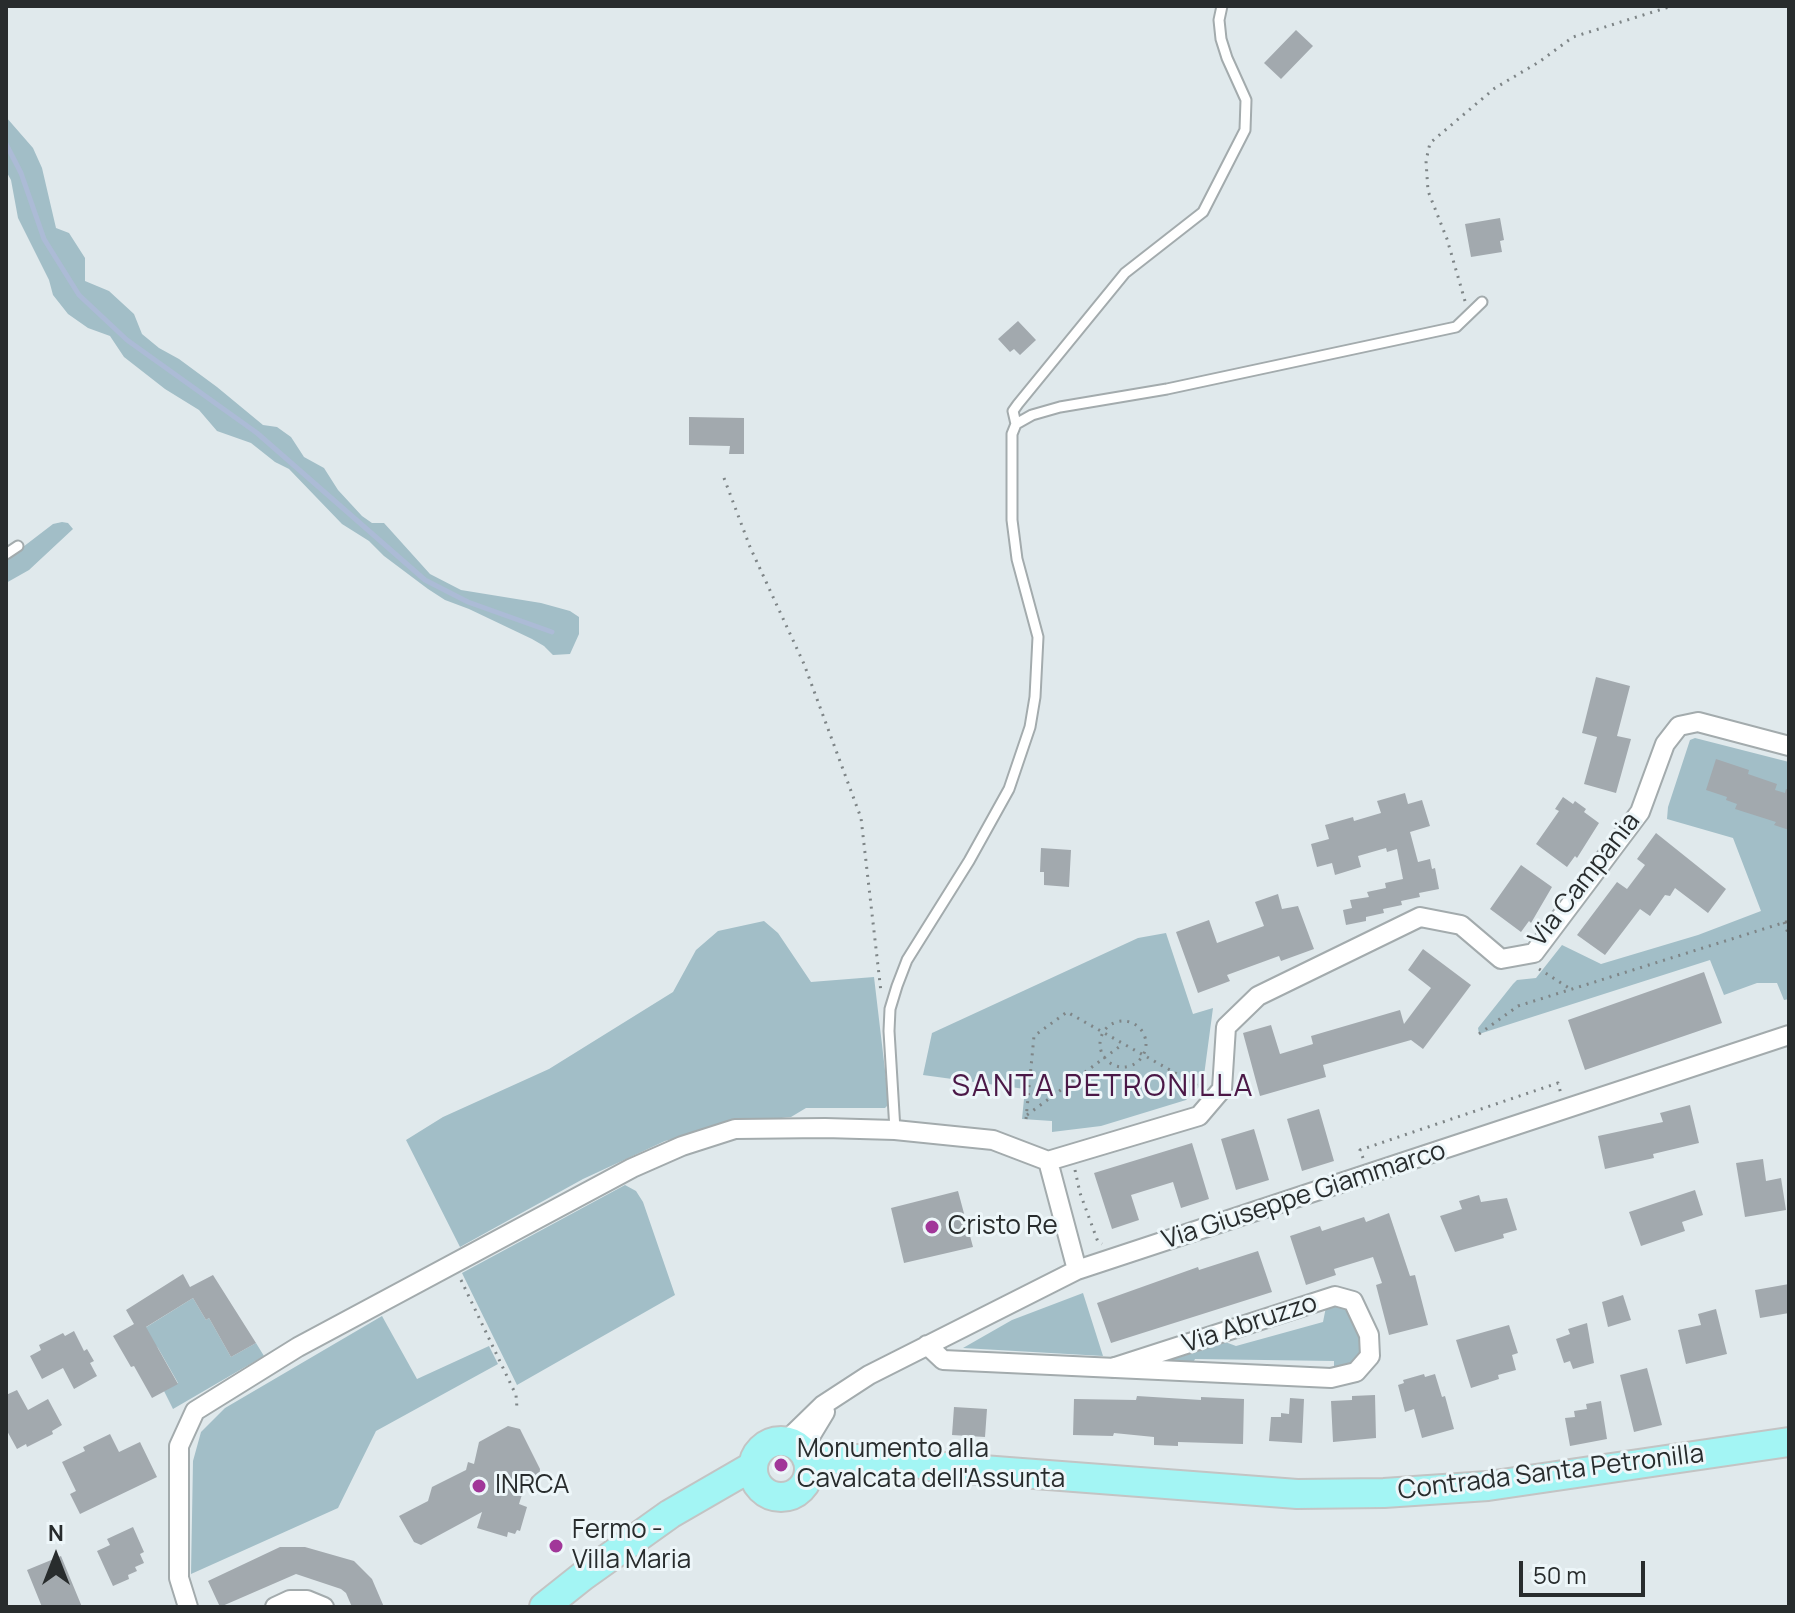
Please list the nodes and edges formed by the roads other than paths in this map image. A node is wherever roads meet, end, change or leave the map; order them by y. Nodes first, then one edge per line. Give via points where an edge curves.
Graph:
1 (1222, 6) edge
2 (1482, 302) dead end
3 (1016, 424) junction
4 (18, 546) dead end
5 (6, 554) edge
6 (1789, 746) edge
7 (1789, 1035) edge
8 (895, 1130) junction
9 (1048, 1161) junction
10 (1077, 1270) junction
11 (927, 1345) junction
12 (1112, 1368) junction
13 (1789, 1442) edge
14 (800, 1458) junction
15 (755, 1476) junction
16 (188, 1607) edge
17 (275, 1607) edge
18 (324, 1607) edge
19 (544, 1607) edge

1 - 3 lane via 1221,39 1246,100 1245,130 1203,212 1125,273 1018,404 1013,411
2 - 3 lane via 1456,327 1060,407
3 - 8 lane via 1012,520 1038,637 1030,727 1009,789 907,960 890,1009
4 - 5 lane
6 - 9 street, Via Campania via 1698,722 1679,726 1665,744 1640,812 1534,953 1501,959 1461,925 1420,917 1258,996 1226,1027 1222,1089 1199,1116
7 - 10 street, Via Giuseppe Giammarco
8 - 9 street via 993,1140
8 - 16 street via 735,1129 682,1146 298,1347 195,1411 179,1446 179,1578
9 - 10 street
10 - 11 street, Via Giuseppe Giammarco
11 - 12 street, Via Abruzzo via 943,1360
11 - 14 street, Via Giuseppe Giammarco via 837,1397
12 - 12 street, Via Abruzzo via 1331,1378 1356,1372 1370,1356 1369,1335 1353,1301 1335,1296
13 - 14 main road, Contrada Santa Petronilla via 1488,1486 1384,1493 1297,1494 930,1466 900,1459
14 - 15 main road via 772,1442 759,1450
14 - 15 main road, Contrada Santa Petronilla via 800,1489 790,1495 767,1493
15 - 19 main road via 670,1514
17 - 18 street via 290,1600

